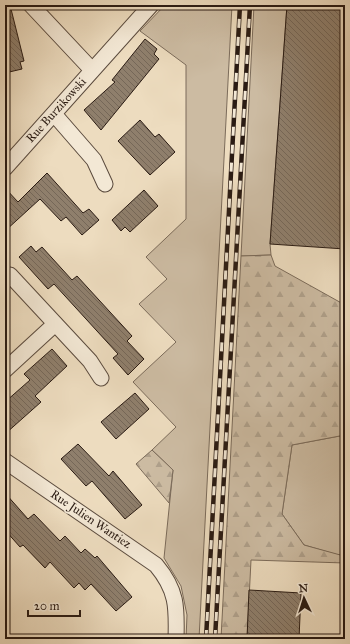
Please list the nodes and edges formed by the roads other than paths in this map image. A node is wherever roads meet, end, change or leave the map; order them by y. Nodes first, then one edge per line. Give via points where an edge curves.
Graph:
1 (31, 5) edge
2 (151, 5) edge
3 (92, 70) junction
4 (54, 114) junction
5 (5, 168) edge
6 (104, 184) dead end
7 (10, 275) dead end
8 (55, 324) junction
9 (5, 370) edge
10 (101, 378) dead end
11 (5, 461) edge
12 (176, 639) edge

1 - 3 street
2 - 3 street, Rue Burzikowski
3 - 4 street, Rue Burzikowski
4 - 5 street, Rue Burzikowski
4 - 6 street via 94,160
7 - 8 street
8 - 9 street
8 - 10 street via 90,361
11 - 12 street, Rue Julien Wantiez via 156,565 171,585 176,600

